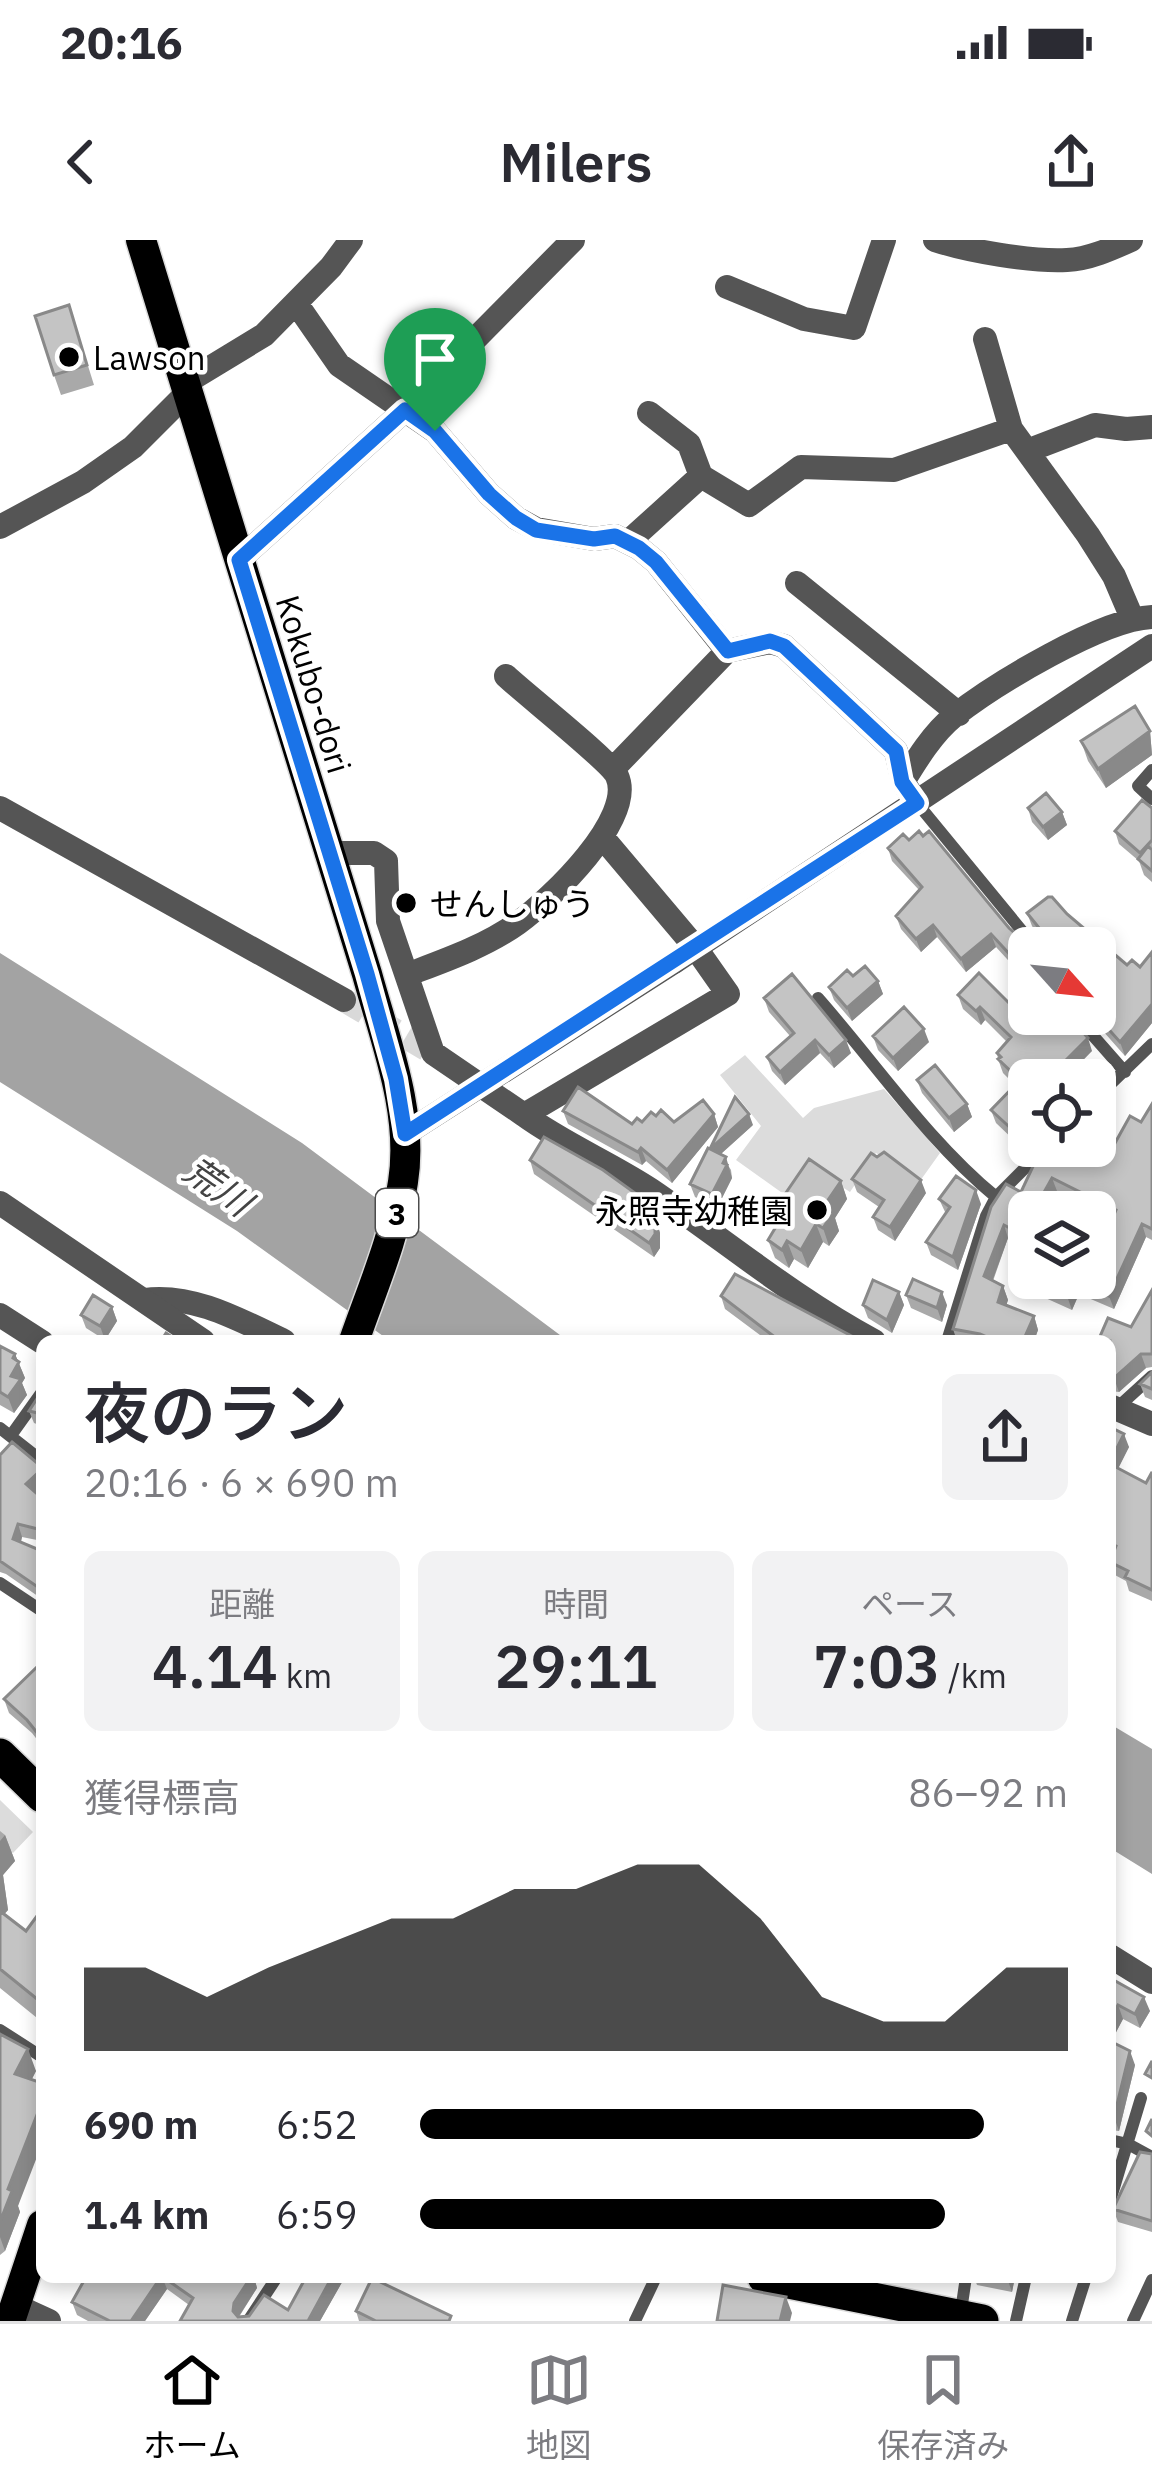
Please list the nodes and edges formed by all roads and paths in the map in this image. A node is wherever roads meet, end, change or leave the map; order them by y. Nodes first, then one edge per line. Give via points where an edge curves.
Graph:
1 (141, 240) edge
2 (351, 240) edge
3 (573, 240) edge
4 (884, 240) edge
5 (935, 240) edge
6 (1131, 240) edge
7 (727, 286) dead end
8 (296, 303) junction
9 (985, 340) dead end
10 (186, 388) junction
11 (405, 410) junction
12 (650, 413) dead end
13 (1152, 427) edge
14 (1011, 429) junction
15 (1027, 451) junction
16 (701, 476) junction
17 (0, 526) edge
18 (628, 542) junction
19 (239, 560) junction
20 (797, 583) dead end
21 (1142, 617) edge
22 (1152, 646) edge
23 (728, 651) junction
24 (506, 676) dead end
25 (959, 714) junction
26 (613, 769) junction
27 (1152, 770) edge
28 (910, 793) junction
29 (1152, 799) edge
30 (0, 808) edge
31 (603, 838) junction
32 (327, 853) junction
33 (1019, 927) edge
34 (684, 954) junction
35 (409, 974) junction
36 (818, 998) edge
37 (344, 1000) tunnel mouth
38 (1092, 1035) edge
39 (1152, 1044) edge
40 (1125, 1072) junction
41 (1116, 1080) edge
42 (524, 1114) junction
43 (405, 1134) junction
44 (1026, 1167) edge
45 (996, 1197) junction
46 (0, 1203) edge
47 (143, 1300) junction
48 (0, 1316) edge
49 (194, 1335) edge
50 (272, 1335) edge
51 (356, 1335) edge
52 (863, 1335) edge
53 (949, 1335) edge
54 (36, 1338) edge
55 (1152, 1376) edge
56 (36, 1398) edge
57 (1116, 1405) edge
58 (1116, 1408) edge
59 (1152, 1424) edge
60 (6, 1431) edge
61 (36, 1456) edge
62 (0, 1583) edge
63 (36, 1607) edge
64 (0, 1755) edge
65 (36, 1790) edge
66 (1116, 1961) edge
67 (1152, 1982) edge
68 (0, 2030) edge
69 (36, 2053) edge
70 (1141, 2098) dead end
71 (1116, 2141) edge
72 (1128, 2144) junction
73 (1152, 2157) edge
74 (1116, 2182) edge
75 (36, 2247) edge
76 (1152, 2280) edge
77 (273, 2283) edge
78 (653, 2283) edge
79 (792, 2283) edge
80 (965, 2283) edge
81 (1025, 2283) edge
82 (1084, 2283) edge
83 (8, 2308) edge
84 (956, 2318) edge
85 (49, 2321) edge
86 (248, 2321) edge
87 (635, 2321) edge
88 (1016, 2321) edge
89 (1072, 2321) edge
90 (1133, 2321) edge

1 - 10 main road, Kokubo-dori / 3
2 - 8 street
3 - 11 street
4 - 7 street via 854,328 804,319
5 - 6 street via 966,251 1068,260
8 - 10 street
8 - 11 street via 339,365
9 - 14 street
10 - 17 street via 133,447
10 - 19 main road, Kokubo-dori / 3
11 - 18 street via 536,530
11 - 19 street
12 - 16 street via 689,444
13 - 15 street via 1095,425
14 - 15 street
14 - 16 street via 894,470 801,467 749,505
15 - 21 street
16 - 18 street
18 - 23 street via 656,562
19 - 32 main road, Kokubo-dori / 3
20 - 25 street
21 - 25 street via 1066,646
22 - 28 street
23 - 26 street
23 - 28 street via 770,641 784,646 896,751
24 - 26 street
25 - 28 street via 923,750
26 - 31 street via 622,793
27 - 29 lane via 1138,786
28 - 33 lane
28 - 34 street
30 - 37 street
31 - 34 street
31 - 35 street via 519,922
32 - 35 street via 374,853 386,861 388,921
32 - 43 main road, Kokubo-dori / 3 via 367,974
34 - 42 street via 728,994
34 - 43 street, bridge
35 - 42 street via 433,1054
36 - 45 lane via 905,1105
38 - 40 lane
39 - 40 lane
40 - 41 lane
42 - 52 street
43 - 51 main road, 3 via 393,1231
44 - 45 lane
45 - 53 lane
46 - 47 street
47 - 49 street
47 - 50 street via 170,1296
48 - 54 street
55 - 57 lane
56 - 60 lane
58 - 59 street
60 - 61 lane
62 - 63 lane
64 - 65 highway
66 - 67 street
68 - 69 lane
70 - 72 lane
71 - 72 lane
72 - 73 lane
72 - 74 lane
75 - 83 main road
76 - 90 lane
77 - 86 lane
78 - 87 lane
79 - 84 highway
80 - 84 lane
81 - 88 lane
82 - 89 lane
83 - 85 street

